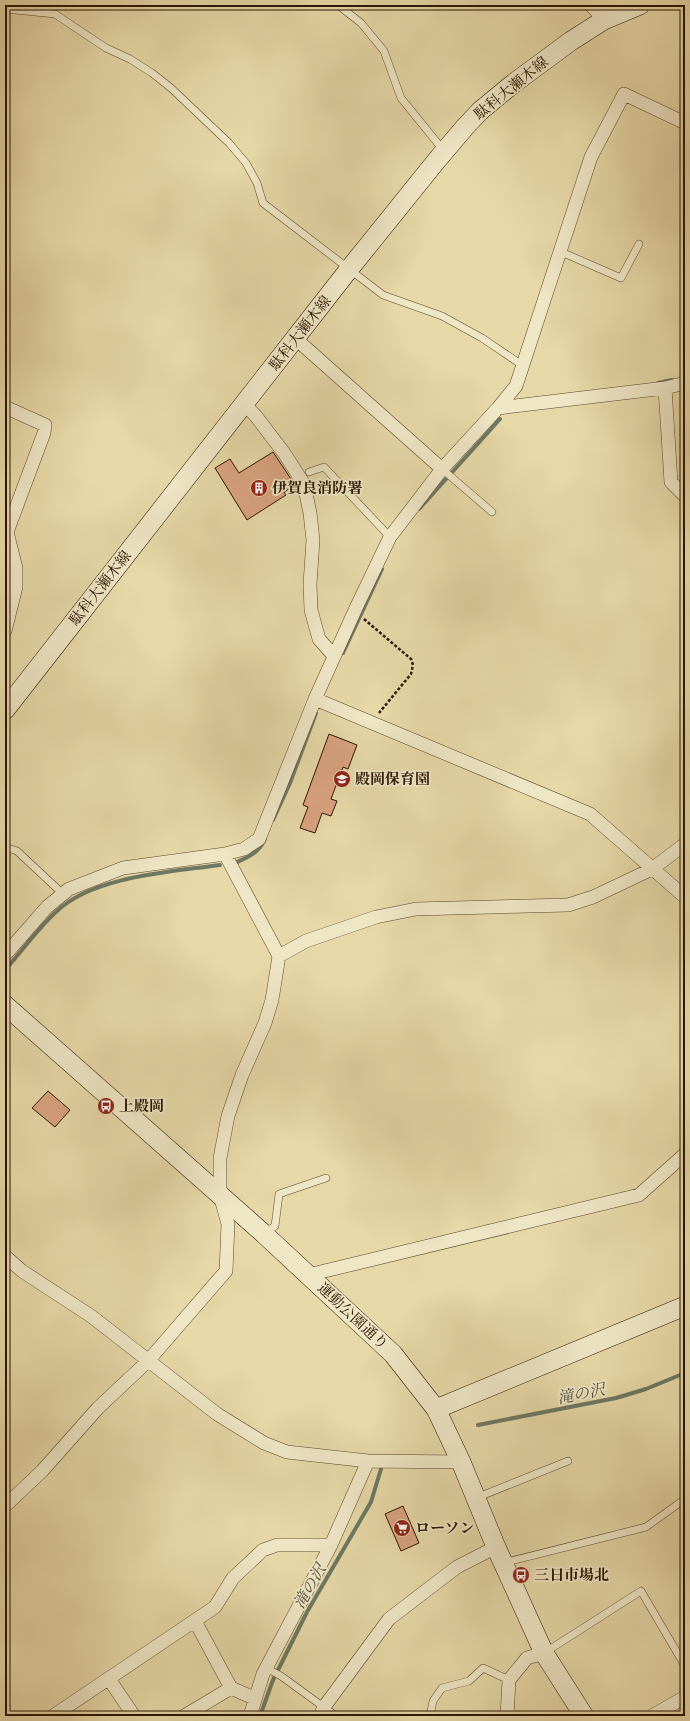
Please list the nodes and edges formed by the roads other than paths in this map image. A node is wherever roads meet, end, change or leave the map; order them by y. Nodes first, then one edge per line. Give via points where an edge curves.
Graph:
1 (338, 5) edge
2 (591, 5) edge
3 (640, 5) edge
4 (5, 9) edge
5 (604, 20) junction
6 (685, 123) edge
7 (444, 152) junction
8 (638, 244) dead end
9 (559, 251) junction
10 (350, 268) junction
11 (296, 339) junction
12 (522, 365) junction
13 (685, 383) edge
14 (665, 388) junction
15 (244, 404) junction
16 (5, 407) edge
17 (498, 408) junction
18 (443, 471) junction
19 (309, 472) dead end
20 (685, 496) edge
21 (492, 512) dead end
22 (390, 537) junction
23 (5, 631) edge
24 (334, 656) junction
25 (315, 699) junction
26 (5, 710) edge
27 (685, 844) edge
28 (5, 847) edge
29 (225, 854) junction
30 (652, 869) junction
31 (63, 894) junction
32 (685, 897) edge
33 (5, 955) edge
34 (279, 956) junction
35 (5, 1005) edge
36 (685, 1154) edge
37 (326, 1178) dead end
38 (220, 1195) junction
39 (264, 1234) junction
40 (5, 1256) edge
41 (308, 1275) junction
42 (685, 1306) edge
43 (148, 1360) junction
44 (436, 1409) junction
45 (368, 1461) junction
46 (568, 1461) dead end
47 (461, 1462) junction
48 (476, 1498) junction
49 (685, 1500) edge
50 (5, 1506) edge
51 (330, 1545) junction
52 (500, 1555) junction
53 (195, 1621) junction
54 (544, 1653) junction
55 (685, 1666) edge
56 (268, 1670) junction
57 (109, 1679) junction
58 (509, 1680) junction
59 (231, 1688) junction
60 (685, 1697) edge
61 (254, 1698) junction
62 (322, 1712) edge
63 (53, 1716) edge
64 (134, 1716) edge
65 (184, 1716) edge
66 (250, 1716) edge
67 (336, 1716) edge
68 (430, 1716) edge
69 (507, 1716) edge
70 (584, 1716) edge
71 (652, 1716) edge

1 - 7 lane via 361,23 384,52 401,98
2 - 5 street
3 - 5 street, 駄科大瀬木線
4 - 10 lane via 55,14 106,48 152,73 229,142 258,183 263,203
5 - 7 street, 駄科大瀬木線 via 571,41 480,111
6 - 9 street via 624,94 590,157
7 - 10 street, 駄科大瀬木線
8 - 9 lane via 620,278
9 - 12 street
10 - 11 street, 駄科大瀬木線
10 - 12 lane via 383,295 442,316 482,338
11 - 15 street, 駄科大瀬木線
11 - 18 street
12 - 17 street via 516,386
13 - 14 street
14 - 17 street
14 - 20 street via 670,482
15 - 24 street via 284,453 304,484 313,540 311,610 319,639
15 - 26 street, 駄科大瀬木線
16 - 23 street via 45,425 7,532 16,568 16,587
17 - 18 street
18 - 21 lane
18 - 22 street
19 - 22 lane via 324,467
22 - 24 street
24 - 25 street
25 - 29 street via 259,839 244,849
25 - 30 street via 590,814
27 - 30 street
28 - 31 lane via 17,851
29 - 31 street via 123,868 69,889
29 - 34 street
30 - 32 street
30 - 34 street via 593,897 568,905 416,909 376,917 306,941
31 - 33 street
34 - 38 street via 272,1000 265,1023 242,1075 228,1116 220,1158
35 - 38 street, 運動公園通り
36 - 41 street via 639,1196
37 - 39 lane via 279,1194 275,1226
38 - 39 street, 運動公園通り
38 - 43 street via 228,1224 226,1271
39 - 41 street, 運動公園通り
40 - 43 street via 22,1271 91,1316
41 - 44 street, 運動公園通り via 393,1354
42 - 44 street
43 - 45 street via 217,1414 264,1443 287,1452
43 - 50 street via 98,1408 42,1472
44 - 47 street, 運動公園通り
45 - 47 street
45 - 51 street
46 - 48 lane
47 - 48 street, 運動公園通り
48 - 52 street, 運動公園通り
49 - 52 lane via 646,1527
51 - 53 street via 277,1545 263,1550 233,1578 214,1608
51 - 56 street
52 - 54 street, 運動公園通り
52 - 62 street via 457,1568 389,1620
53 - 57 street
53 - 59 street
54 - 55 lane via 641,1591
54 - 58 street via 527,1658
54 - 70 street, 運動公園通り
56 - 61 street
56 - 62 lane via 281,1676
57 - 63 street
57 - 64 street
58 - 68 lane via 483,1668 469,1681 442,1688 433,1701
58 - 69 street
59 - 61 street
59 - 65 street
60 - 71 street
61 - 66 street
62 - 67 lane

